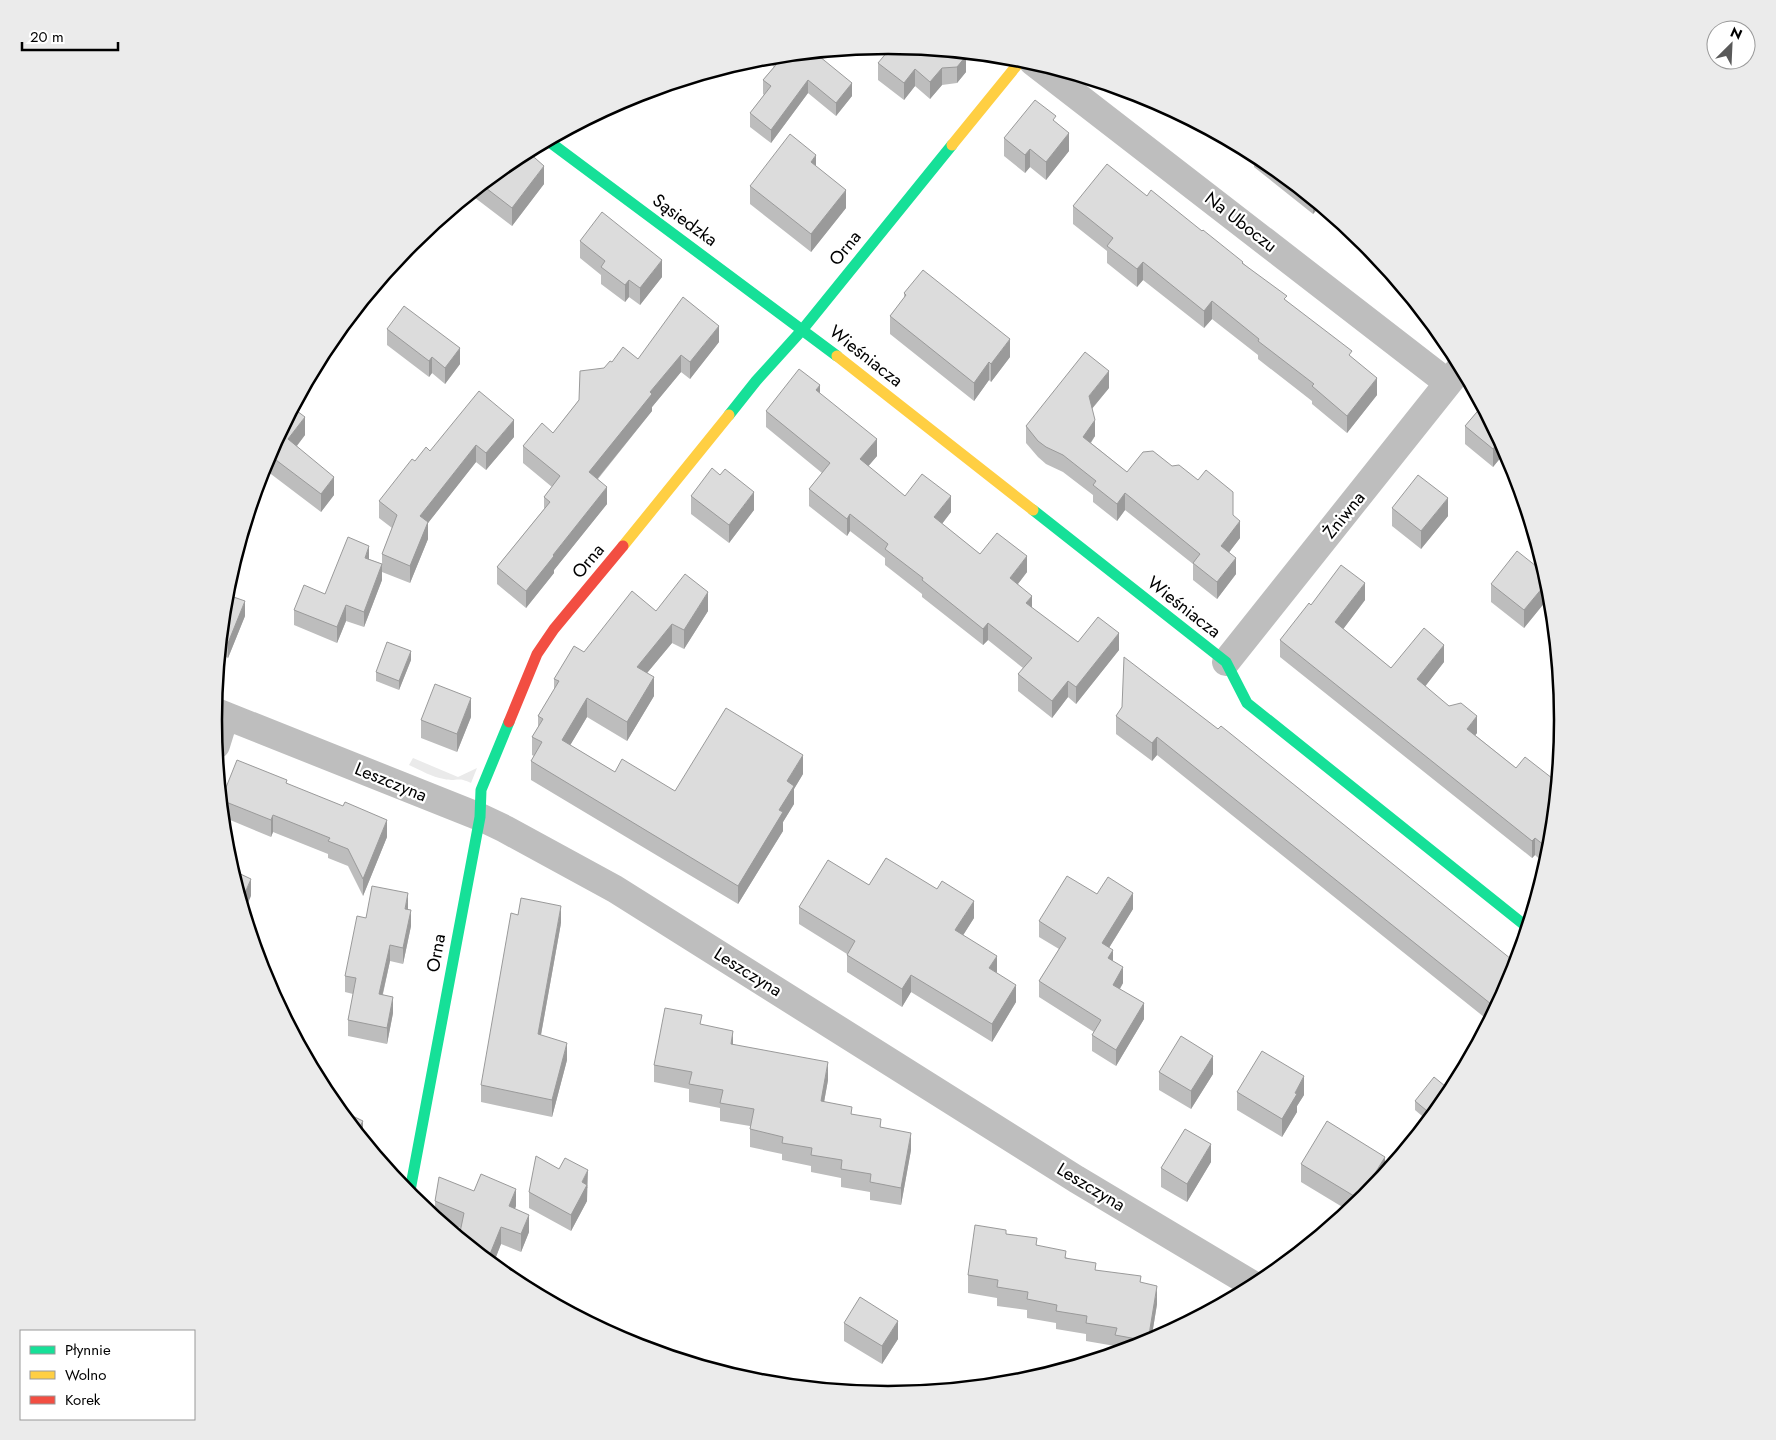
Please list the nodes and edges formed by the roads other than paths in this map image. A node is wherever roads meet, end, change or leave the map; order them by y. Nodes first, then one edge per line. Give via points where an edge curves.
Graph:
1 (1016, 67) edge
2 (1049, 74) edge
3 (553, 144) edge
4 (803, 329) junction
5 (1455, 375) edge
6 (1226, 662) junction
7 (222, 715) edge
8 (480, 817) junction
9 (1522, 923) edge
10 (411, 1185) edge
11 (1247, 1281) edge

1 - 4 street, Orna
2 - 5 street, Na Uboczu
3 - 4 street, Sąsiedzka
4 - 6 street, Wieśniacza
4 - 8 street, Orna via 756,381 537,654 481,790
5 - 6 street, Żniwna
6 - 9 street, Wieśniacza via 1247,704
7 - 8 street, Leszczyna
8 - 10 street, Orna
8 - 11 street, Leszczyna via 615,889 1076,1179

